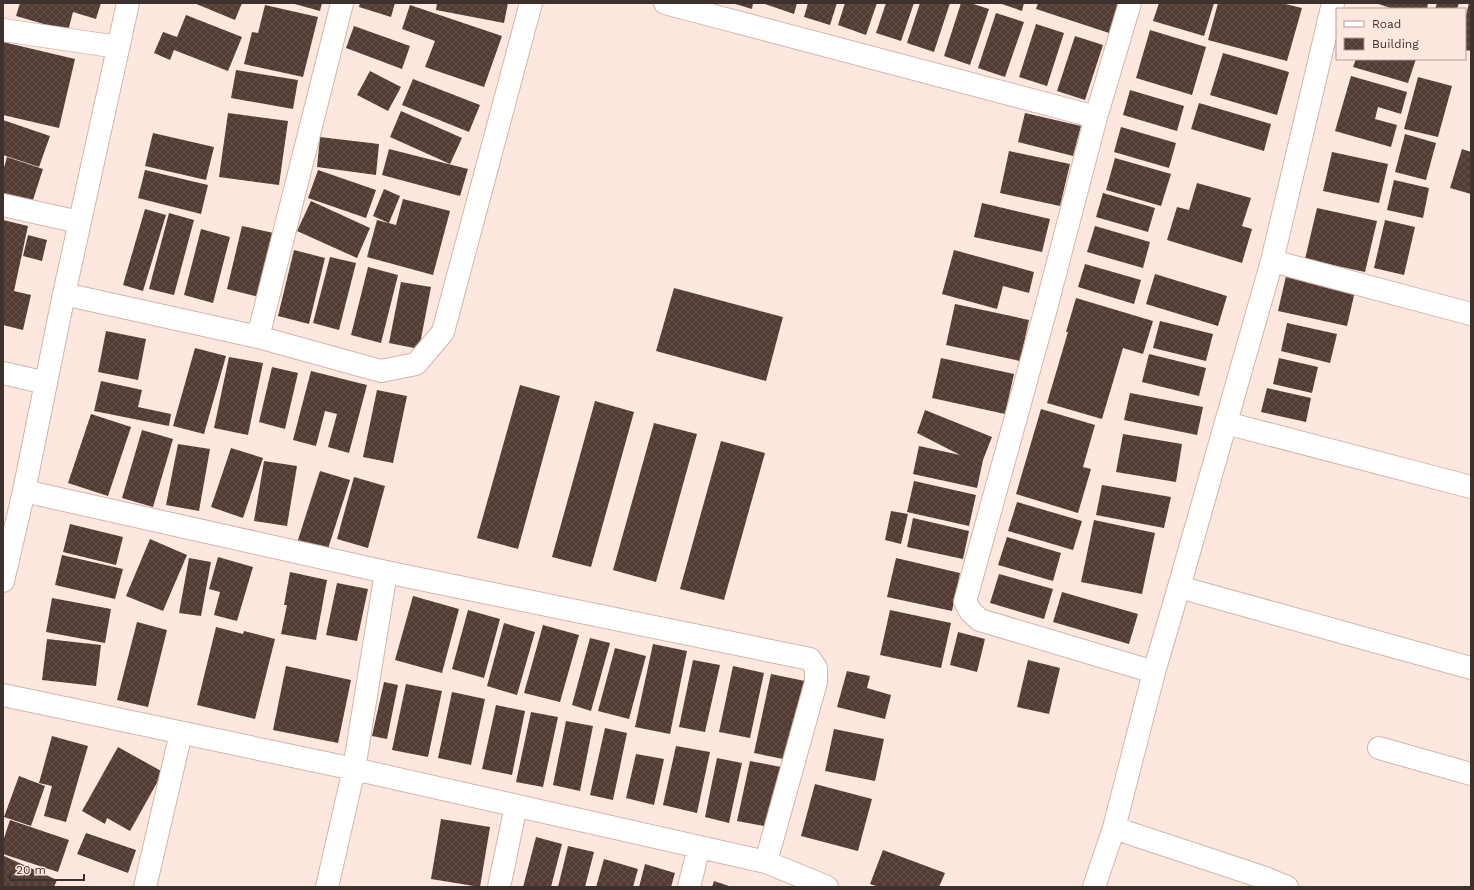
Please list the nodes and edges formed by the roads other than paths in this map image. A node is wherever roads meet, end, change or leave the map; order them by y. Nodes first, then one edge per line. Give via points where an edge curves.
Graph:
1 (128, 3) edge
2 (342, 3) edge
3 (531, 3) edge
4 (665, 3) edge
5 (1130, 3) edge
6 (1333, 3) edge
7 (3, 30) edge
8 (118, 47) junction
9 (1096, 117) junction
10 (3, 205) edge
11 (79, 222) junction
12 (1272, 261) junction
13 (64, 294) junction
14 (1471, 314) edge
15 (258, 337) junction
16 (3, 373) edge
17 (46, 383) junction
18 (1226, 423) junction
19 (1471, 487) edge
20 (24, 491) junction
21 (386, 572) junction
22 (3, 581) edge
23 (1179, 587) junction
24 (1471, 668) edge
25 (1154, 672) junction
26 (3, 695) edge
27 (181, 733) junction
28 (1379, 748) dead end
29 (354, 769) junction
30 (1471, 774) edge
31 (516, 806) junction
32 (1114, 828) junction
33 (699, 847) junction
34 (766, 862) junction
35 (145, 887) edge
36 (327, 887) edge
37 (499, 887) edge
38 (689, 887) edge
39 (827, 887) edge
40 (1094, 887) edge
41 (1287, 887) edge

1 - 8 street
2 - 15 street
3 - 15 street via 442,332 416,364 381,371
4 - 9 street
5 - 9 street
6 - 12 street
7 - 8 street
8 - 11 street
9 - 25 street via 965,602 980,620
10 - 11 street
11 - 13 street
12 - 14 street
12 - 18 street
13 - 15 street
13 - 17 street
16 - 17 street
17 - 20 street
18 - 19 street
18 - 23 street
20 - 21 street
20 - 22 street
21 - 29 street
21 - 34 street via 810,659 816,668 816,682
23 - 24 street
23 - 25 street
25 - 32 street
26 - 27 street
27 - 29 street
27 - 35 street
28 - 30 street
29 - 31 street
29 - 36 street
31 - 33 street
31 - 37 street
32 - 40 street
32 - 41 street
33 - 34 street
33 - 38 street
34 - 39 street

